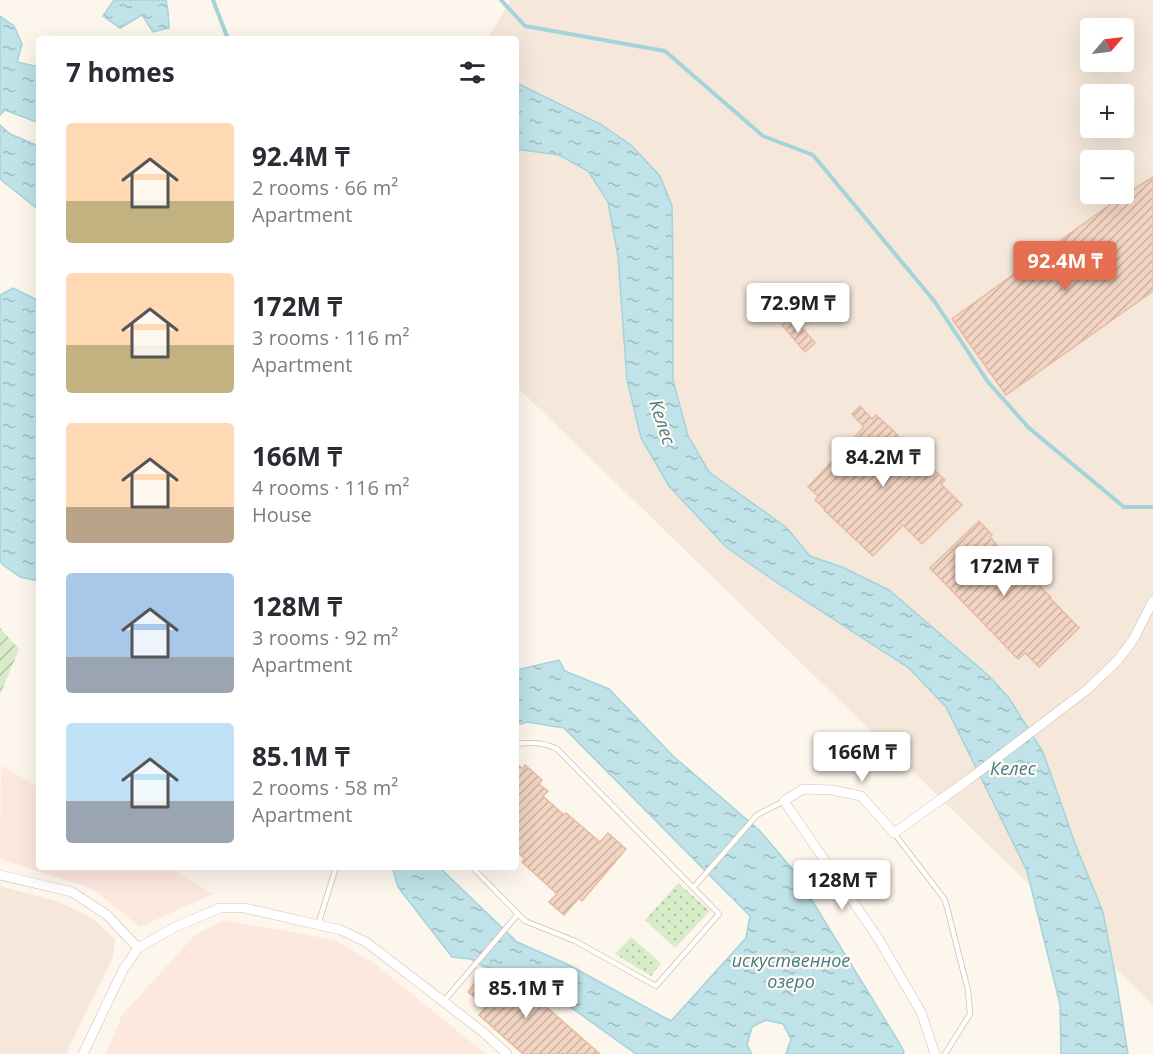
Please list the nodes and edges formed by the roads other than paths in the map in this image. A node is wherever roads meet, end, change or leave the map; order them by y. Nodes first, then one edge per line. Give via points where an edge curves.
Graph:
1 (1153, 601) edge
2 (519, 744) edge
3 (784, 801) junction
4 (894, 833) junction
5 (335, 870) edge
6 (475, 870) edge
7 (0, 875) edge
8 (693, 888) junction
9 (518, 914) junction
10 (318, 925) junction
11 (138, 948) junction
12 (444, 1002) junction
13 (83, 1054) edge
14 (507, 1054) edge
15 (935, 1054) edge
16 (945, 1054) edge

1 - 4 street via 1133,640 1088,690
2 - 8 lane via 557,749
3 - 4 street via 803,789 861,796
3 - 8 lane via 757,815
3 - 15 street via 878,938 921,1012
4 - 16 lane via 945,900 968,990 970,1014
5 - 10 lane
6 - 9 lane
7 - 11 street via 72,892 107,915
8 - 9 lane via 719,914 656,986
9 - 12 lane
10 - 11 street via 245,908 220,908 174,927
10 - 12 street via 366,942
11 - 13 street via 123,970
12 - 14 street

